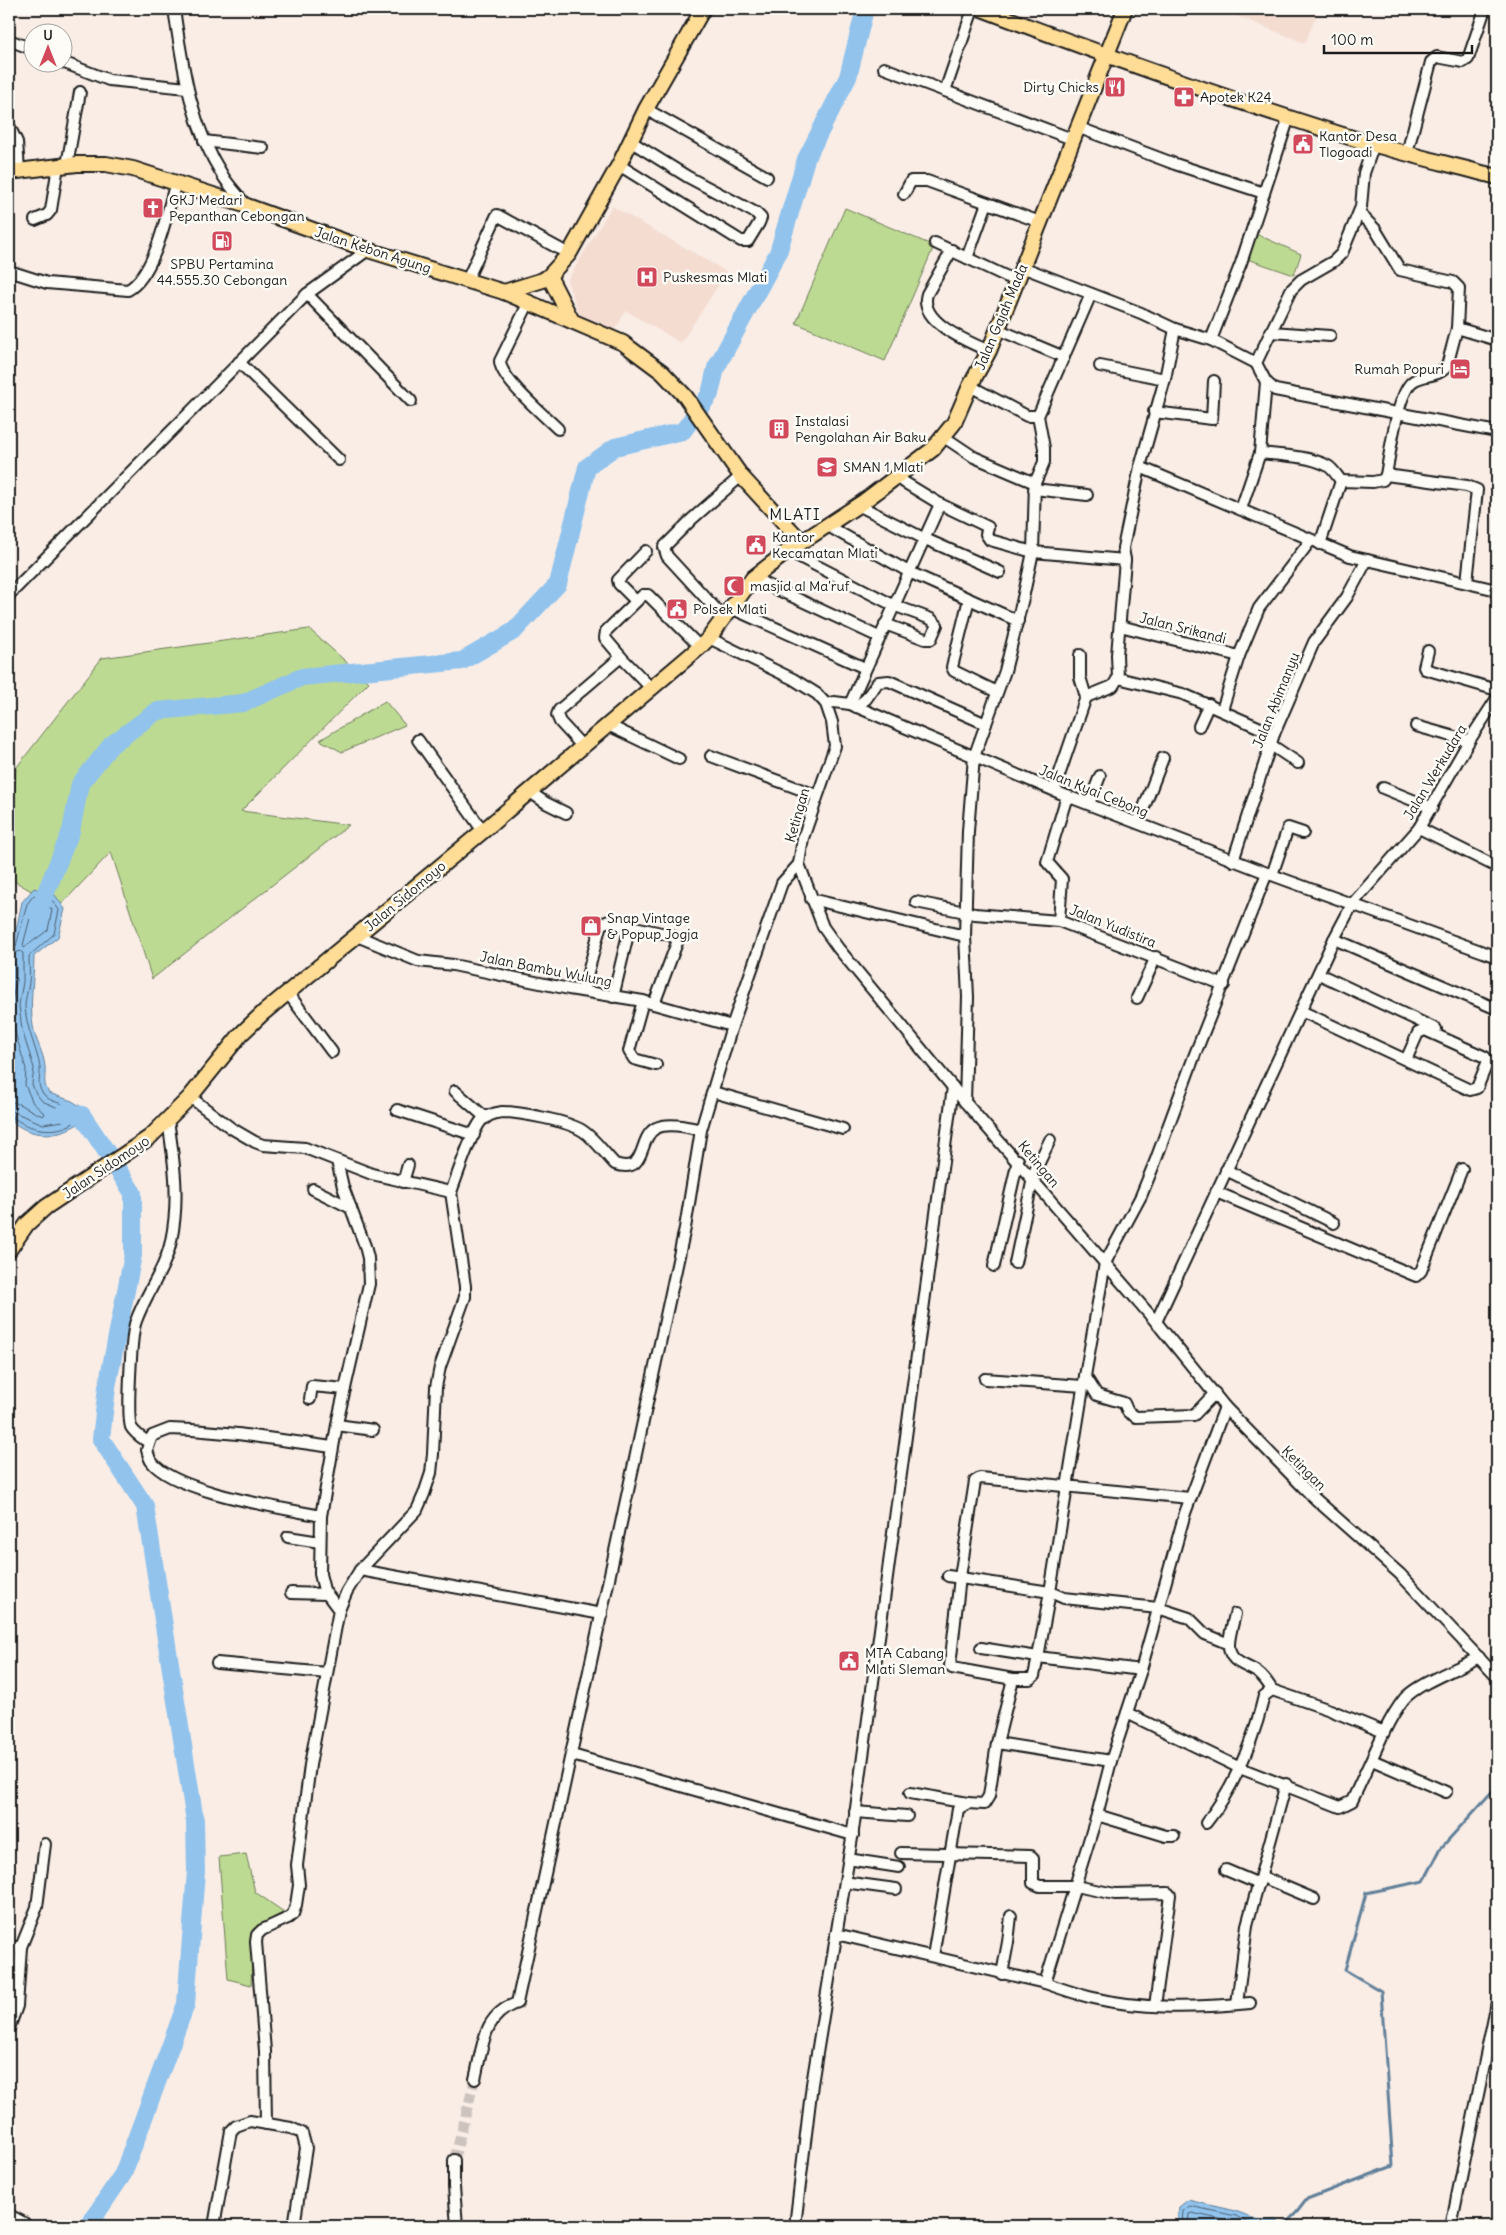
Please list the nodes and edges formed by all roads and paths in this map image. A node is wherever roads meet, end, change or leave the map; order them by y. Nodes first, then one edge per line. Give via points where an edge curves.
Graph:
1 (174, 9) edge
2 (703, 9) edge
3 (973, 9) edge
4 (982, 9) edge
5 (1126, 9) edge
6 (1485, 9) edge
7 (9, 40) edge
8 (22, 45) edge
9 (1106, 56) junction
10 (72, 66) edge
11 (884, 68) dead end
12 (187, 88) junction
13 (945, 91) junction
14 (80, 92) dead end
15 (646, 109) junction
16 (1289, 117) junction
17 (9, 126) edge
18 (1075, 133) junction
19 (204, 141) junction
20 (630, 141) junction
21 (1374, 144) junction
22 (263, 148) dead end
23 (1407, 153) junction
24 (63, 165) junction
25 (619, 165) junction
26 (14, 171) edge
27 (767, 177) dead end
28 (1497, 177) edge
29 (176, 182) junction
30 (1264, 193) junction
31 (904, 194) dead end
32 (986, 203) junction
33 (247, 206) junction
34 (1359, 213) junction
35 (35, 220) dead end
36 (1040, 222) junction
37 (935, 243) dead end
38 (368, 250) junction
39 (952, 250) junction
40 (569, 254) junction
41 (967, 258) junction
42 (1022, 267) junction
43 (9, 271) edge
44 (549, 276) junction
45 (467, 280) junction
46 (1016, 281) junction
47 (504, 292) junction
48 (306, 294) junction
49 (1090, 294) junction
50 (529, 302) junction
51 (572, 321) junction
52 (1457, 328) junction
53 (998, 329) junction
54 (1175, 329) junction
55 (1271, 332) junction
56 (1330, 336) dead end
57 (1211, 340) junction
58 (1497, 340) edge
59 (989, 351) junction
60 (1064, 357) junction
61 (239, 362) junction
62 (1256, 363) junction
63 (1100, 366) dead end
64 (1164, 380) junction
65 (1214, 381) dead end
66 (1266, 382) junction
67 (970, 386) junction
68 (412, 401) dead end
69 (1154, 412) junction
70 (1398, 414) junction
71 (1038, 416) junction
72 (558, 429) dead end
73 (1497, 432) edge
74 (944, 436) junction
75 (1260, 453) junction
76 (339, 460) dead end
77 (1140, 467) junction
78 (1386, 475) junction
79 (741, 476) junction
80 (894, 476) junction
81 (1341, 481) junction
82 (1035, 486) junction
83 (1087, 495) dead end
84 (940, 504) junction
85 (858, 505) junction
86 (1241, 509) junction
87 (826, 525) junction
88 (924, 538) junction
89 (801, 541) junction
90 (1315, 542) junction
91 (646, 551) dead end
92 (788, 551) junction
93 (1033, 552) junction
94 (1125, 560) junction
95 (1367, 560) junction
96 (909, 572) junction
97 (1000, 572) dead end
98 (753, 578) junction
99 (1467, 582) junction
100 (1497, 590) edge
101 (9, 595) edge
102 (969, 599) junction
103 (636, 601) junction
104 (893, 606) junction
105 (728, 613) junction
106 (1018, 621) junction
107 (884, 624) junction
108 (1120, 626) junction
109 (879, 637) junction
110 (704, 643) junction
111 (1428, 651) dead end
112 (1080, 655) dead end
113 (1238, 656) junction
114 (621, 657) junction
115 (865, 668) junction
116 (1118, 678) junction
117 (652, 689) junction
118 (1497, 690) edge
119 (997, 692) junction
120 (1086, 697) junction
121 (1497, 698) edge
122 (826, 704) junction
123 (1209, 704) junction
124 (853, 706) junction
125 (1222, 710) junction
126 (986, 724) junction
127 (608, 725) junction
128 (1199, 726) dead end
129 (1416, 726) dead end
130 (1274, 734) junction
131 (418, 740) dead end
132 (1469, 741) junction
133 (1271, 745) junction
134 (583, 747) junction
135 (711, 756) dead end
136 (974, 757) junction
137 (1163, 758) dead end
138 (679, 759) dead end
139 (1298, 763) dead end
140 (1100, 776) dead end
141 (1383, 788) dead end
142 (1054, 790) junction
143 (530, 792) junction
144 (816, 795) junction
145 (1067, 796) junction
146 (1089, 804) junction
147 (1432, 808) junction
148 (566, 813) dead end
149 (1138, 823) junction
150 (1419, 828) junction
151 (483, 832) junction
152 (1303, 833) dead end
153 (1234, 861) junction
154 (799, 864) junction
155 (1497, 867) edge
156 (1270, 874) junction
157 (811, 900) junction
158 (916, 902) dead end
159 (1353, 903) junction
160 (967, 913) junction
161 (1059, 921) junction
162 (630, 926) junction
163 (357, 936) junction
164 (965, 936) junction
165 (1334, 939) junction
166 (1497, 957) edge
167 (1156, 958) junction
168 (1319, 974) junction
169 (1224, 985) junction
170 (583, 991) junction
171 (288, 993) junction
172 (614, 997) junction
173 (1137, 998) dead end
174 (643, 1002) junction
175 (654, 1004) junction
176 (1497, 1009) edge
177 (1301, 1011) junction
178 (732, 1026) junction
179 (332, 1052) dead end
180 (1491, 1055) dead end
181 (1406, 1060) junction
182 (656, 1066) dead end
183 (954, 1087) junction
184 (455, 1091) dead end
185 (713, 1092) junction
186 (190, 1096) junction
187 (965, 1102) junction
188 (397, 1110) dead end
189 (486, 1118) junction
190 (168, 1120) junction
191 (843, 1129) dead end
192 (702, 1130) junction
193 (474, 1135) junction
194 (1050, 1140) dead end
195 (1018, 1160) junction
196 (337, 1161) junction
197 (408, 1165) dead end
198 (1462, 1169) dead end
199 (1226, 1170) junction
200 (1032, 1177) junction
201 (403, 1182) junction
202 (312, 1189) dead end
203 (451, 1192) junction
204 (1216, 1192) junction
205 (351, 1208) junction
206 (1334, 1222) dead end
207 (9, 1250) edge
208 (1015, 1263) dead end
209 (1105, 1263) junction
210 (994, 1266) dead end
211 (1156, 1322) junction
212 (985, 1379) dead end
213 (1084, 1381) junction
214 (345, 1389) junction
215 (1215, 1394) junction
216 (310, 1399) dead end
217 (1224, 1407) junction
218 (336, 1426) junction
219 (373, 1430) dead end
220 (148, 1442) junction
221 (332, 1447) junction
222 (1068, 1487) junction
223 (1190, 1498) junction
224 (320, 1516) junction
225 (288, 1537) dead end
226 (320, 1542) junction
227 (360, 1570) junction
228 (948, 1576) dead end
229 (960, 1577) junction
230 (291, 1592) dead end
231 (1050, 1592) junction
232 (326, 1594) junction
233 (1158, 1608) junction
234 (340, 1610) junction
235 (602, 1614) junction
236 (1235, 1614) dead end
237 (1229, 1644) junction
238 (981, 1648) dead end
239 (1038, 1657) junction
240 (1479, 1657) junction
241 (216, 1663) dead end
242 (1141, 1670) junction
243 (327, 1673) junction
244 (1497, 1677) edge
245 (1013, 1679) junction
246 (1272, 1690) junction
247 (1127, 1713) junction
248 (1384, 1732) junction
249 (997, 1743) junction
250 (572, 1755) junction
251 (1372, 1760) junction
252 (1111, 1761) junction
253 (1240, 1768) junction
254 (1286, 1784) junction
255 (1446, 1792) dead end
256 (910, 1793) dead end
257 (968, 1803) junction
258 (855, 1812) junction
259 (1097, 1815) junction
260 (906, 1816) dead end
261 (1206, 1823) dead end
262 (853, 1835) junction
263 (1174, 1836) dead end
264 (45, 1844) dead end
265 (901, 1853) dead end
266 (950, 1854) junction
267 (854, 1860) dead end
268 (899, 1867) dead end
269 (1226, 1870) dead end
270 (1260, 1880) junction
271 (851, 1883) dead end
272 (1075, 1886) junction
273 (896, 1889) dead end
274 (1314, 1899) dead end
275 (1010, 1916) dead end
276 (836, 1934) junction
277 (9, 1947) edge
278 (21, 1948) junction
279 (933, 1956) junction
280 (1002, 1974) junction
281 (1045, 1983) junction
282 (1497, 2002) edge
283 (1250, 2003) dead end
284 (1237, 2004) junction
285 (1155, 2006) junction
286 (9, 2028) edge
287 (475, 2079) tunnel mouth
288 (266, 2124) junction
289 (454, 2160) tunnel mouth
290 (9, 2215) edge
291 (27, 2226) edge
292 (214, 2226) edge
293 (294, 2226) edge
294 (457, 2226) edge
295 (795, 2226) edge
296 (1451, 2226) edge

1 - 12 street
2 - 15 main road
3 - 13 street
4 - 9 main road
5 - 9 main road, Jalan Gajah Mada
6 - 23 street via 1468,59 1464,62 1437,57 1431,62
7 - 8 street
9 - 16 main road
9 - 18 main road, Jalan Gajah Mada
10 - 12 street via 109,80
11 - 13 street
12 - 19 street
13 - 18 street
14 - 24 street
15 - 20 main road
15 - 27 street
16 - 21 main road
16 - 30 street
17 - 26 street via 17,142
18 - 30 street
18 - 36 main road, Jalan Gajah Mada
19 - 22 street
19 - 33 street via 224,178
20 - 25 main road
20 - 25 street via 756,213 761,218 760,223 748,241 741,241
21 - 23 main road
21 - 34 street via 1364,173
23 - 28 main road
24 - 26 main road, Jalan Kebon Agung
24 - 29 main road, Jalan Kebon Agung via 106,164
24 - 35 street via 51,210
25 - 40 main road
29 - 33 main road, Jalan Kebon Agung
29 - 43 street via 149,265 135,286 128,290 47,283
30 - 57 street
31 - 32 street via 909,183 919,180
32 - 36 street
32 - 41 street
33 - 38 main road, Jalan Kebon Agung
34 - 52 street via 1375,229 1400,270 1453,282 1459,288
34 - 55 street via 1342,253 1291,290
36 - 42 main road, Jalan Gajah Mada
37 - 39 street
38 - 45 main road, Jalan Kebon Agung
38 - 48 street
39 - 41 street
39 - 59 street via 927,294 928,311 950,332
40 - 44 main road
40 - 45 street via 497,215
41 - 46 street
42 - 46 main road, Jalan Gajah Mada
42 - 49 street
44 - 47 main road
44 - 51 main road
45 - 47 main road, Jalan Kebon Agung
46 - 53 main road, Jalan Gajah Mada
47 - 50 main road, Jalan Kebon Agung
48 - 61 street
48 - 68 street
49 - 54 street
49 - 60 street
50 - 51 main road, Jalan Kebon Agung
50 - 72 street via 500,367
51 - 79 main road, Jalan Kebon Agung via 623,343 662,372 686,396
52 - 58 street
52 - 70 street via 1447,366 1438,374 1411,383
53 - 59 main road, Jalan Gajah Mada
53 - 60 street
54 - 57 street
54 - 64 street
55 - 56 street
55 - 62 street
57 - 62 street
59 - 67 main road, Jalan Gajah Mada
60 - 71 street
61 - 76 street
61 - 101 street
62 - 66 street
63 - 64 street
64 - 69 street
65 - 69 street via 1212,419
66 - 70 street via 1275,390
66 - 75 street
67 - 71 street via 1028,416
67 - 74 main road, Jalan Gajah Mada via 954,423
69 - 77 street
70 - 73 street
70 - 78 street
71 - 82 street via 1044,462
74 - 80 main road, Jalan Gajah Mada via 933,449
74 - 82 street via 974,457
75 - 81 street via 1326,465
75 - 86 street
77 - 86 street
77 - 94 street via 1123,548
78 - 81 street via 1383,480 1373,482
78 - 99 street via 1477,490
79 - 89 main road, Jalan Kebon Agung
79 - 105 street via 664,547 667,556
80 - 84 street
80 - 85 main road, Jalan Gajah Mada
81 - 90 street
82 - 83 street
82 - 93 street
84 - 88 street
84 - 93 street via 988,526 986,534 990,540
85 - 87 main road, Jalan Gajah Mada
85 - 88 street
86 - 90 street
87 - 89 main road, Jalan Gajah Mada
87 - 96 street
88 - 96 street
88 - 97 street
89 - 92 main road, Jalan Sidomoyo
90 - 95 street
90 - 113 street via 1264,600
91 - 103 street via 618,580
92 - 98 main road, Jalan Sidomoyo
92 - 104 street
93 - 94 street
93 - 106 street
94 - 108 street
95 - 99 street
95 - 130 street, Jalan Abimanyu via 1347,597 1314,642
96 - 102 street
96 - 104 street
98 - 105 main road, Jalan Sidomoyo
98 - 109 street
99 - 100 street
102 - 106 street
102 - 119 street via 952,667 954,671
103 - 110 street via 648,595
103 - 114 street via 606,631 606,640
104 - 107 street
104 - 107 street via 932,619 936,625 934,635 925,639
105 - 110 main road, Jalan Sidomoyo
105 - 115 street
106 - 119 street via 1006,671
107 - 109 street
108 - 113 street, Jalan Srikandi
108 - 116 street
109 - 115 street
110 - 117 main road, Jalan Sidomoyo
110 - 122 street via 793,679 817,694
111 - 118 street via 1425,669
112 - 120 street via 1080,677
113 - 125 street
114 - 117 street
114 - 134 street via 559,710 560,722
115 - 124 street
116 - 120 street via 1113,686
116 - 123 street
117 - 127 main road, Jalan Sidomoyo
119 - 126 street
120 - 142 street
121 - 132 street, Jalan Werkudara
122 - 124 street, Jalan Kyai Cebong via 834,702
122 - 144 street, Ketingan via 835,746
123 - 125 street
123 - 128 street
124 - 126 street via 866,700 878,682 889,681
124 - 136 street, Jalan Kyai Cebong
125 - 130 street
126 - 136 street
127 - 134 main road, Jalan Sidomoyo
127 - 138 street
129 - 132 street
130 - 133 street, Jalan Abimanyu
131 - 151 street
132 - 147 street, Jalan Werkudara
133 - 139 street
133 - 153 street, Jalan Abimanyu
134 - 143 main road, Jalan Sidomoyo
135 - 144 street
136 - 142 street, Jalan Kyai Cebong
136 - 160 street via 968,831
137 - 149 street
140 - 146 street
141 - 147 street
142 - 145 street, Jalan Kyai Cebong
143 - 148 street
143 - 151 main road, Jalan Sidomoyo
144 - 154 street, Ketingan via 802,838
145 - 146 street, Jalan Kyai Cebong
145 - 161 street, Jalan Yudistira via 1047,862 1062,879
146 - 149 street, Jalan Kyai Cebong
147 - 150 street, Jalan Werkudara
149 - 153 street, Jalan Kyai Cebong
150 - 155 street
150 - 159 street, Jalan Werkudara
151 - 163 main road, Jalan Sidomoyo
152 - 156 street via 1288,828
153 - 156 street, Jalan Kyai Cebong
154 - 157 street, Ketingan
154 - 178 street via 782,883
156 - 159 street, Jalan Kyai Cebong
156 - 169 street
157 - 164 street
157 - 183 street, Ketingan via 823,927 838,948
158 - 160 street
159 - 165 street, Jalan Werkudara
159 - 166 street, Jalan Kyai Cebong
160 - 161 street
160 - 164 street
161 - 167 street, Jalan Yudistira
162 - 170 street via 609,921 601,924
162 - 172 street
162 - 175 street via 670,935 678,940
163 - 170 street, Jalan Bambu Wulung via 418,961
163 - 171 main road, Jalan Sidomoyo
164 - 187 street via 968,997
165 - 168 street, Jalan Werkudara
165 - 176 street
167 - 169 street, Jalan Yudistira
167 - 173 street
168 - 177 street, Jalan Werkudara
168 - 180 street
169 - 209 street via 1152,1171
170 - 172 street, Jalan Bambu Wulung
171 - 179 street
171 - 186 main road, Jalan Sidomoyo via 240,1034
172 - 174 street, Jalan Bambu Wulung
174 - 175 street, Jalan Bambu Wulung
174 - 182 street via 629,1051 634,1059
175 - 178 street, Jalan Bambu Wulung
177 - 181 street
177 - 199 street, Jalan Werkudara
178 - 185 street
181 - 181 street via 1473,1090 1477,1088 1488,1061 1425,1030 1418,1033
183 - 187 street, Ketingan
183 - 258 street
184 - 189 street
185 - 191 street
185 - 192 street
186 - 190 main road, Jalan Sidomoyo
186 - 196 street via 255,1142 305,1148
187 - 195 street, Ketingan
188 - 193 street
189 - 192 street via 502,1112 553,1119 573,1126 585,1132 615,1164 621,1166 634,1164 656,1128 677,1126
189 - 193 street
190 - 207 main road, Jalan Sidomoyo via 150,1137 46,1207 27,1224
190 - 220 street via 176,1174 175,1221 163,1266 135,1322 128,1396 131,1426
192 - 235 street via 683,1238
193 - 203 street
194 - 200 street
195 - 200 street, Ketingan
195 - 210 street
196 - 201 street
196 - 205 street
197 - 201 street
198 - 204 street via 1421,1271 1416,1276
199 - 204 street, Jalan Werkudara
199 - 206 street
200 - 208 street
200 - 209 street, Ketingan
201 - 203 street
202 - 205 street
203 - 227 street via 465,1297 436,1387 431,1473 417,1510
204 - 211 street, Jalan Werkudara
205 - 214 street via 368,1258 369,1284
209 - 211 street, Ketingan
209 - 213 street
211 - 215 street, Ketingan
212 - 213 street
213 - 215 street via 1097,1395 1124,1403 1128,1412 1136,1417 1194,1415
213 - 222 street
214 - 216 street via 312,1386
214 - 218 street
215 - 217 street, Ketingan
217 - 223 street
217 - 240 street, Ketingan via 1312,1496 1400,1574
218 - 219 street
218 - 221 street
220 - 221 street via 156,1433 170,1429 238,1434
220 - 224 street via 151,1460 158,1467 208,1492
221 - 224 street
222 - 223 street
222 - 229 street via 977,1479
222 - 231 street
223 - 233 street
224 - 226 street
225 - 226 street
226 - 232 street via 320,1574
227 - 234 street
227 - 235 street
228 - 229 street
229 - 231 street
229 - 245 street via 950,1666
230 - 232 street
231 - 233 street via 1064,1598
231 - 239 street
232 - 234 street
233 - 237 street via 1188,1618 1205,1634
233 - 242 street
234 - 243 street
235 - 250 street
236 - 237 street
237 - 246 street via 1231,1658 1265,1679
238 - 239 street
239 - 242 street
239 - 245 street via 1030,1680
240 - 244 street, Ketingan
240 - 248 street via 1406,1697
241 - 243 street
242 - 247 street
243 - 288 street via 310,1765 297,1865 296,1905 288,1918 262,1930 256,1942 265,2051
245 - 249 street
246 - 248 street
246 - 253 street via 1264,1696 1257,1726
247 - 252 street
247 - 253 street
248 - 251 street
249 - 252 street
249 - 257 street via 988,1800 984,1804
250 - 262 street
250 - 287 street via 518,2002 494,2016
251 - 254 street via 1352,1801 1340,1807
251 - 255 street
252 - 259 street
253 - 254 street
253 - 261 street via 1231,1788
254 - 270 street
256 - 257 street
257 - 266 street via 958,1809
258 - 260 street
258 - 262 street
259 - 263 street
259 - 272 street
262 - 276 street
264 - 278 street via 37,1907
265 - 266 street
266 - 272 street via 1031,1856 1033,1883 1050,1887
266 - 279 street
267 - 268 street
269 - 270 street
270 - 274 street
270 - 284 street via 1247,1925
271 - 273 street
272 - 281 street
272 - 285 street via 1115,1894 1164,1892 1170,1895
275 - 280 street
276 - 279 street
276 - 295 street via 812,2084
277 - 278 street
278 - 286 street via 16,2006
279 - 280 street
280 - 281 street
281 - 285 street via 1090,1998
282 - 296 street
283 - 284 street
284 - 285 street via 1207,2008
288 - 292 street via 250,2121 231,2131
288 - 293 street via 298,2130 305,2138
289 - 294 street
290 - 291 street

